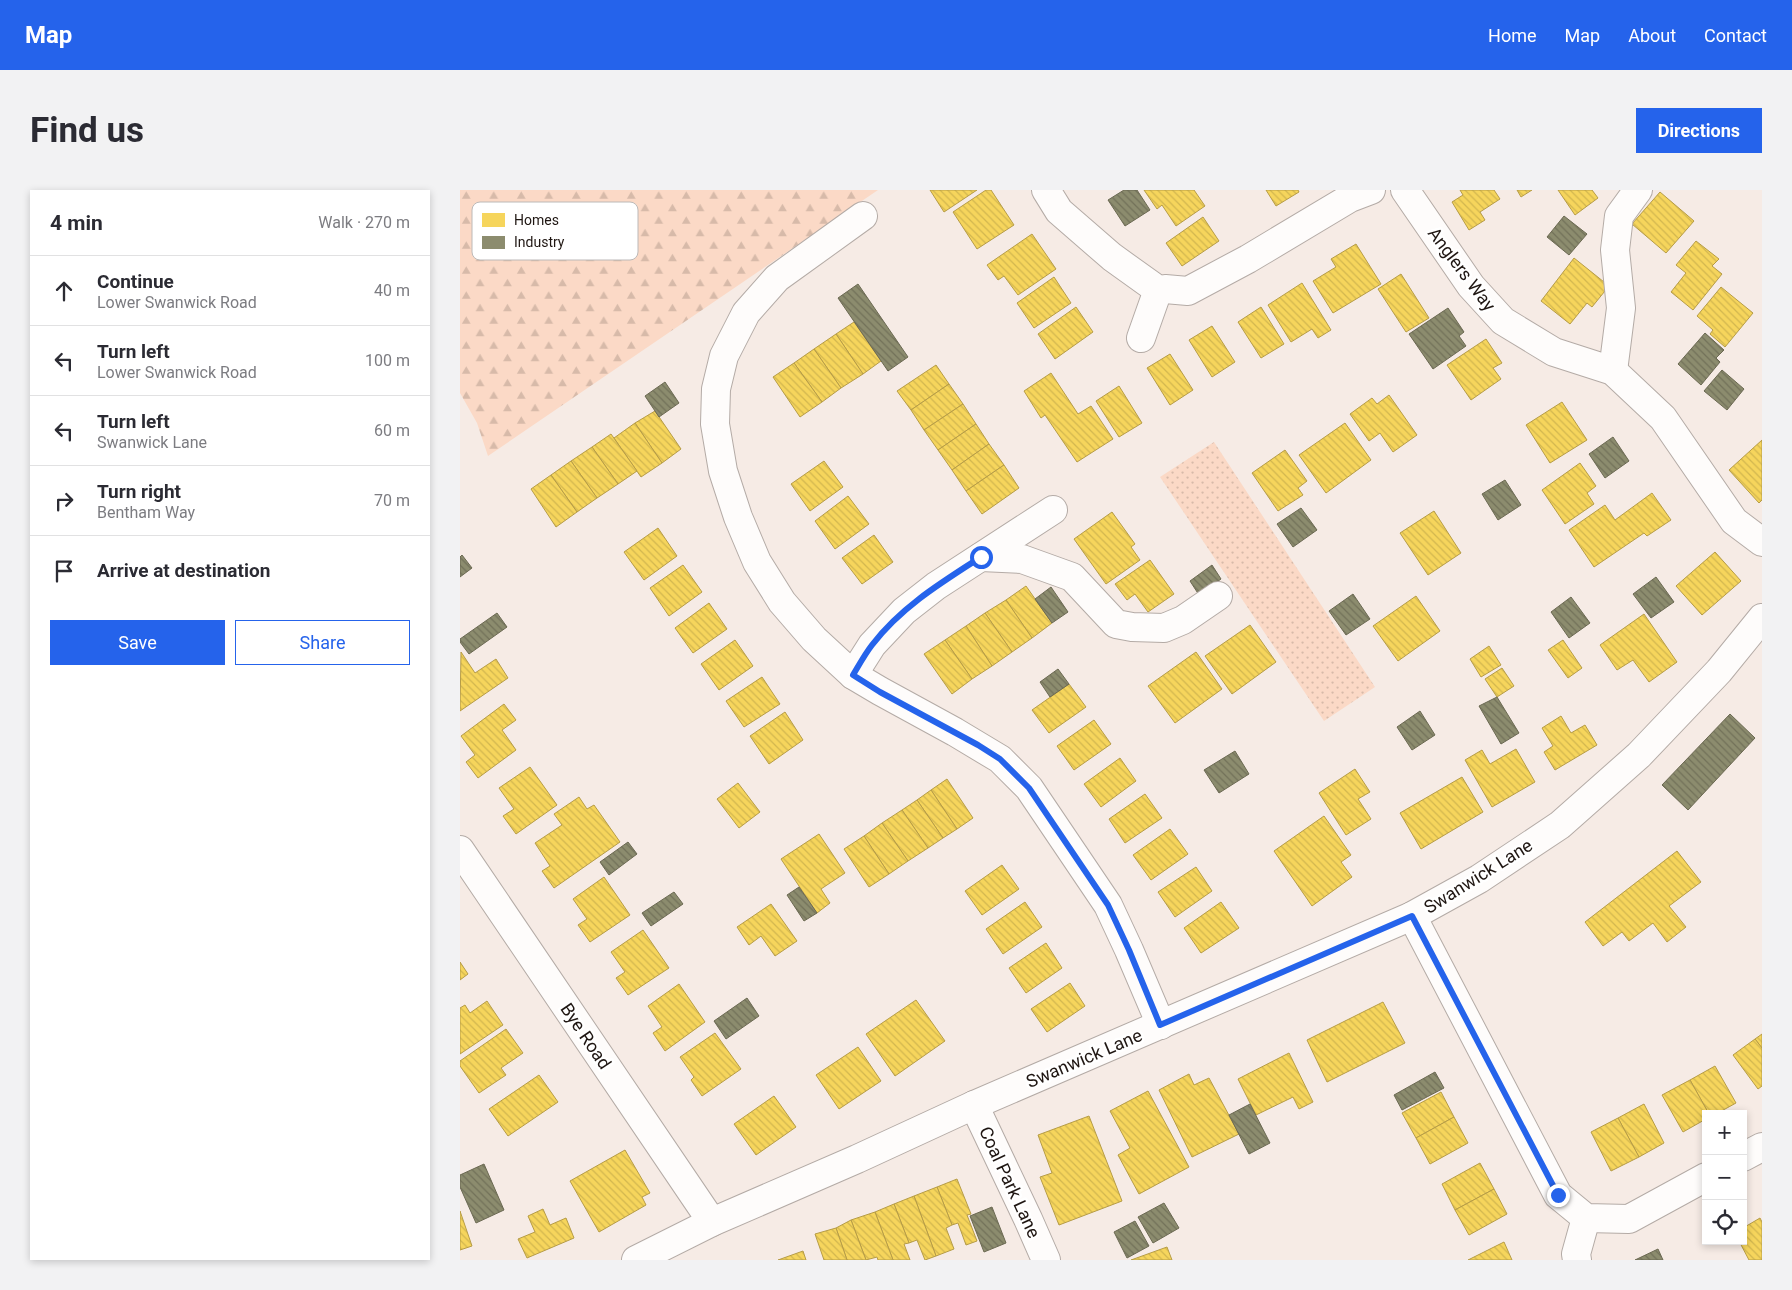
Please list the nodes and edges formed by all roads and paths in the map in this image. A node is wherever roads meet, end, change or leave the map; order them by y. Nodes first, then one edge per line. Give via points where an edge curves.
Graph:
1 (1046, 190) edge
2 (1371, 190) edge
3 (1405, 190) edge
4 (1638, 190) edge
5 (863, 216) dead end
6 (1158, 290) junction
7 (1141, 338) dead end
8 (1613, 371) junction
9 (1053, 510) dead end
10 (1762, 542) edge
11 (981, 557) junction
12 (1218, 596) dead end
13 (1762, 618) edge
14 (853, 675) junction
15 (460, 850) edge
16 (1412, 916) junction
17 (1160, 1025) junction
18 (974, 1105) junction
19 (1762, 1147) edge
20 (1747, 1155) edge
21 (1702, 1179) edge
22 (1586, 1218) junction
23 (712, 1222) junction
24 (636, 1260) edge
25 (1046, 1260) edge
26 (1577, 1260) edge

1 - 6 street via 1059,211 1112,257
2 - 6 street via 1350,198 1188,291
3 - 8 street, Anglers Way via 1471,286 1503,322 1554,352
4 - 8 street via 1619,216 1615,250 1621,308
5 - 14 street via 777,278 746,314 724,356 716,389 715,424 723,471 757,562 782,602 814,639
6 - 7 street
8 - 10 street, Anglers Way via 1663,418 1734,521
9 - 11 street
11 - 12 street via 1022,559 1072,577 1116,624 1132,627 1164,628 1183,620
11 - 14 street via 904,611 872,645
13 - 16 street, Swanwick Lane via 1719,671 1639,755 1560,825 1479,879
14 - 17 street via 986,750 1000,759 1029,788 1108,905
15 - 23 street, Bye Road
16 - 17 street, Swanwick Lane
16 - 22 street via 1558,1195
17 - 18 street, Swanwick Lane
18 - 23 street, Swanwick Lane
18 - 25 street, Coal Park Lane
19 - 20 street
21 - 22 street via 1628,1218
22 - 26 street
23 - 24 street, Swanwick Lane

